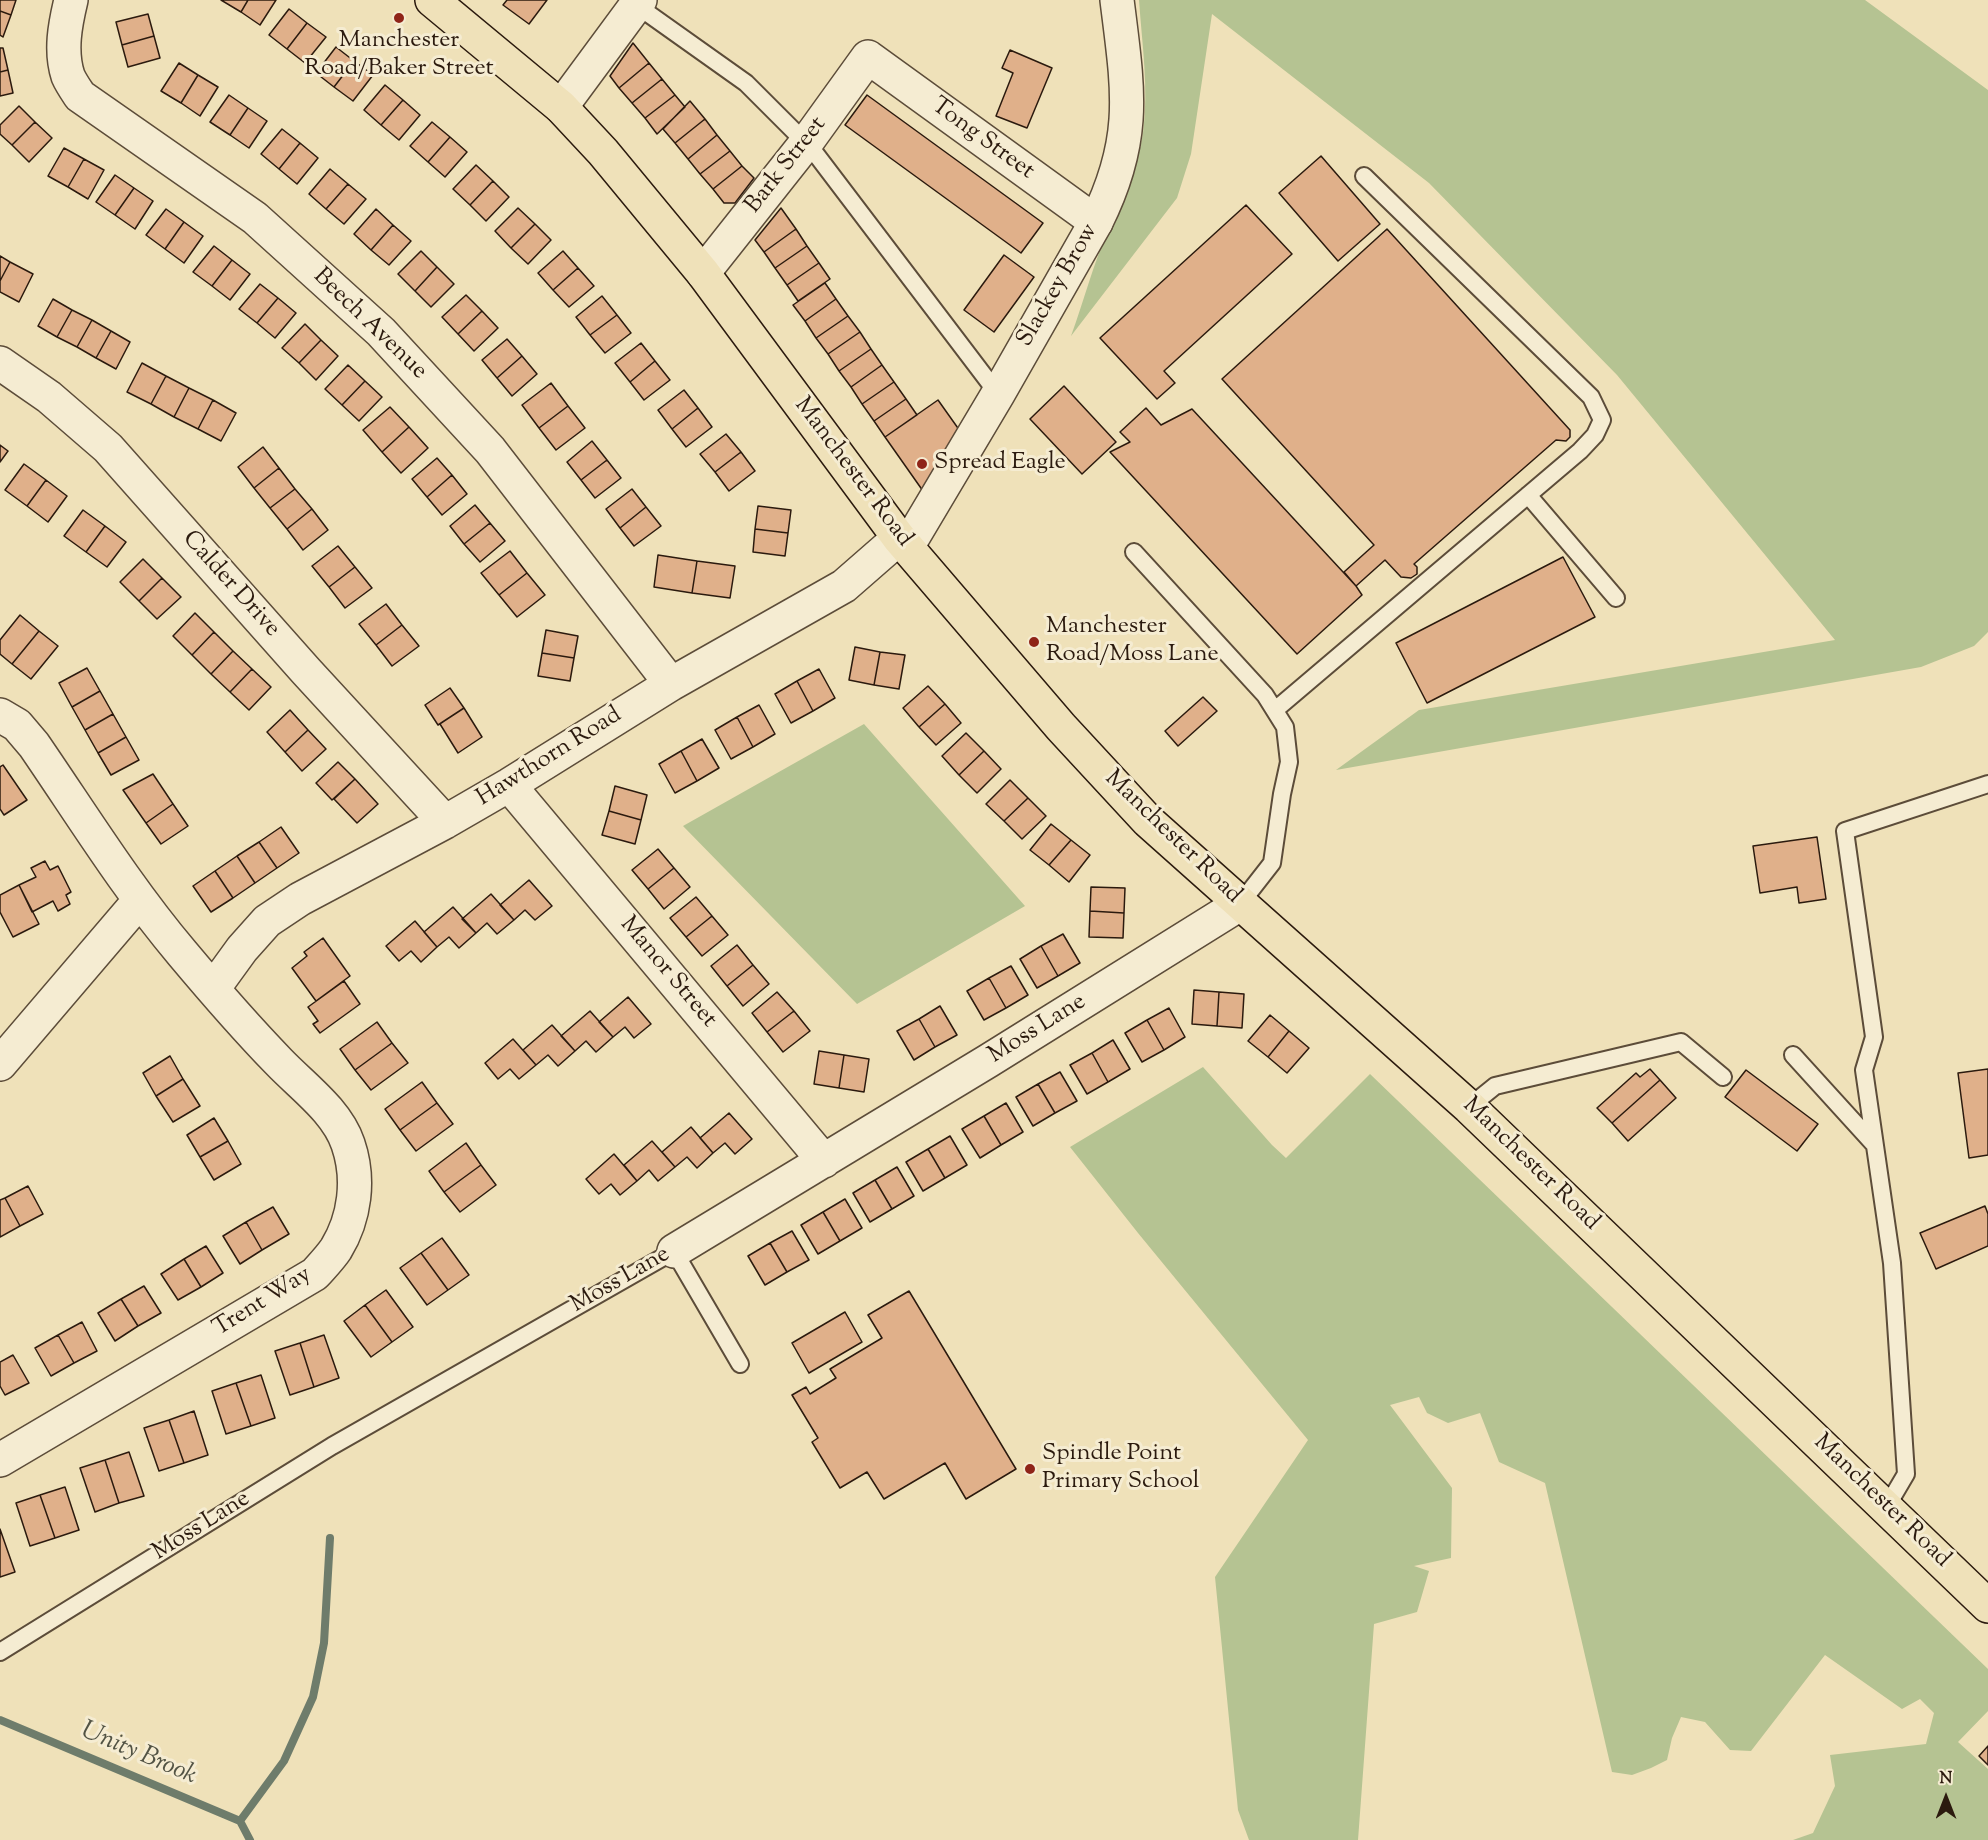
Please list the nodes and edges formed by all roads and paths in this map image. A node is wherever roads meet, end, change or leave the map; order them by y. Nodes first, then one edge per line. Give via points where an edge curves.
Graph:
1 (71, 0) edge
2 (432, 0) edge
3 (1117, 0) edge
4 (635, 2) edge
5 (868, 57) joint
6 (561, 107) junction
7 (806, 143) junction
8 (1364, 176) dead end
9 (1096, 222) junction
10 (703, 273) junction
11 (0, 363) edge
12 (998, 394) junction
13 (1527, 495) junction
14 (903, 543) junction
15 (1134, 552) dead end
16 (1616, 598) dead end
17 (671, 684) junction
18 (1275, 710) junction
19 (0, 715) edge
20 (1988, 784) edge
21 (509, 785) junction
22 (445, 822) junction
23 (140, 900) junction
24 (1240, 904) junction
25 (213, 989) junction
26 (1793, 1055) dead end
27 (0, 1064) edge
28 (1723, 1077) dead end
29 (1469, 1107) junction
30 (1873, 1143) junction
31 (824, 1161) junction
32 (674, 1251) junction
33 (740, 1364) dead end
34 (0, 1460) edge
35 (1886, 1508) junction
36 (1988, 1606) edge
37 (0, 1652) edge

1 - 17 street, Beech Avenue via 64,53 68,77 80,96 255,218 381,332 490,450
2 - 6 main road, Manchester Road
3 - 9 street, Slackey Brow via 1128,115 1118,170
4 - 6 street
4 - 7 lane via 746,83
5 - 7 street, Bark Street
5 - 9 street, Tong Street
6 - 10 main road, Manchester Road
7 - 10 street, Bark Street
7 - 12 lane
8 - 13 lane via 1591,397 1602,420 1595,435
9 - 12 street, Slackey Brow
10 - 14 main road, Manchester Road
11 - 22 street, Calder Drive via 108,448
12 - 14 street, Slackey Brow
13 - 16 lane
13 - 18 lane
14 - 17 street, Hawthorn Road via 844,586
14 - 24 main road, Manchester Road via 1061,727 1148,821
15 - 18 lane
17 - 21 street, Hawthorn Road
18 - 24 lane via 1286,727 1289,762 1272,863
19 - 23 street, Trent Way via 17,725 34,745
20 - 30 lane via 1845,831 1874,1037 1864,1070
21 - 22 street, Hawthorn Road
21 - 31 street, Manor Street
22 - 25 street, Hawthorn Road via 300,899 267,921
23 - 25 street, Trent Way
23 - 27 street
24 - 29 main road, Manchester Road
24 - 31 street, Moss Lane
25 - 34 street, Trent Way via 334,1118 354,1166 355,1196 347,1227 335,1250 315,1274
26 - 30 lane
28 - 29 lane via 1681,1042 1495,1086
29 - 35 main road, Manchester Road
30 - 35 lane via 1892,1263 1906,1474
31 - 32 street, Moss Lane
32 - 33 lane
32 - 37 lane, Moss Lane via 332,1446
35 - 36 main road, Manchester Road

